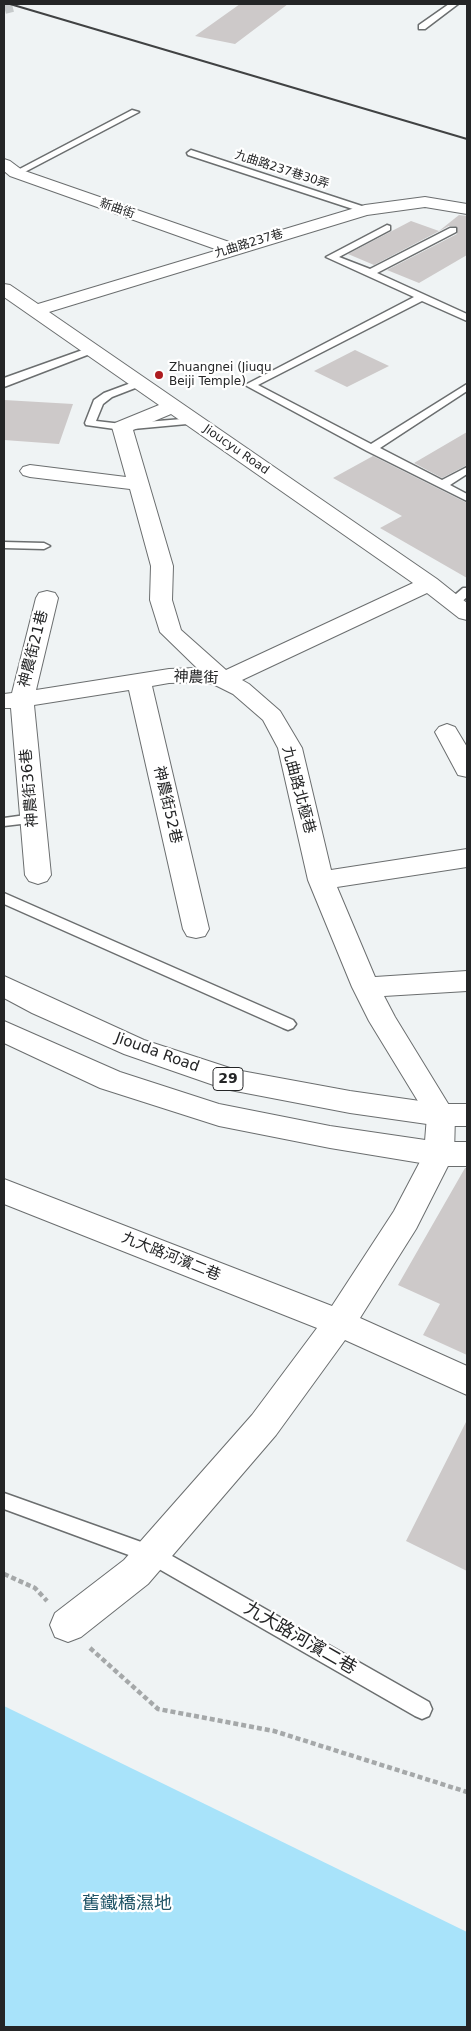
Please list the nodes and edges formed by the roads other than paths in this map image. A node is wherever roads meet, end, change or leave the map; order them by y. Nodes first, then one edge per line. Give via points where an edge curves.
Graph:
1 (454, 4) edge
2 (422, 27) dead end
3 (135, 112) dead end
4 (191, 153) dead end
5 (10, 169) edge
6 (467, 209) edge
7 (365, 210) junction
8 (387, 228) dead end
9 (453, 230) dead end
10 (232, 250) junction
11 (370, 273) junction
12 (4, 289) edge
13 (422, 297) junction
14 (35, 311) junction
15 (467, 318) edge
16 (91, 350) junction
17 (139, 383) junction
18 (4, 384) edge
19 (467, 387) edge
20 (173, 406) junction
21 (194, 421) junction
22 (122, 427) junction
23 (372, 449) junction
24 (467, 470) edge
25 (30, 471) dead end
26 (138, 484) junction
27 (442, 485) junction
28 (467, 498) edge
29 (4, 546) edge
30 (44, 546) dead end
31 (430, 584) junction
32 (47, 598) dead end
33 (463, 602) edge
34 (223, 680) junction
35 (139, 681) junction
36 (13, 701) edge
37 (447, 732) dead end
38 (467, 769) edge
39 (33, 819) junction
40 (4, 822) edge
41 (467, 858) edge
42 (38, 875) dead end
43 (321, 880) junction
44 (4, 898) edge
45 (196, 929) dead end
46 (467, 980) edge
47 (4, 986) edge
48 (366, 987) junction
49 (288, 1024) dead end
50 (4, 1031) edge
51 (454, 1115) edge
52 (453, 1154) edge
53 (4, 1191) edge
54 (339, 1323) junction
55 (467, 1381) edge
56 (4, 1501) edge
57 (151, 1554) junction
58 (68, 1625) road end
59 (422, 1709) dead end

1 - 2 lane
3 - 5 lane
4 - 7 lane, 九曲路237巷30弄
5 - 10 street, 新曲街
6 - 7 street, 九曲路237巷 via 425,202
7 - 10 street, 九曲路237巷
8 - 11 lane via 331,257
9 - 11 lane
10 - 14 street, 九曲路237巷
11 - 13 lane
12 - 14 street, Jioucyu Road
13 - 15 lane
13 - 23 lane via 250,385
14 - 16 street, Jioucyu Road
16 - 17 street, Jioucyu Road
16 - 18 lane
17 - 20 street, Jioucyu Road
17 - 22 lane via 98,402 90,423
19 - 23 lane
20 - 21 street, Jioucyu Road
20 - 22 street
21 - 22 lane
21 - 31 street, Jioucyu Road
22 - 26 street, 九曲路北極巷
23 - 27 lane
24 - 27 lane
25 - 26 street
26 - 34 street, 九曲路北極巷 via 162,566 161,600 171,632
27 - 28 lane
29 - 30 lane
31 - 33 street, Jioucyu Road
31 - 34 street, 神農街
32 - 36 street, 神農街21巷
34 - 35 street, 神農街 via 204,676 169,676
34 - 43 street, 九曲路北極巷 via 241,689 272,716 290,748
35 - 36 street, 神農街
35 - 45 street, 神農街52巷
36 - 39 street, 神農街36巷
37 - 38 street
39 - 40 lane
39 - 42 street, 神農街36巷
41 - 43 street
43 - 48 street, 九曲路北極巷
44 - 49 lane
46 - 48 street
47 - 51 street, Jiouda Road / 29 via 134,1047 235,1081 350,1102
48 - 51 street, 九曲路北極巷 via 383,1021
50 - 52 street, 29 via 110,1080 220,1115 330,1137
51 - 52 street
52 - 54 street via 405,1220
53 - 54 street, 九大路河濱二巷
54 - 55 street, 九大路河濱二巷
54 - 57 street via 264,1425
56 - 57 lane, 九大路河濱二巷
57 - 58 street via 136,1572
57 - 59 lane, 九大路河濱二巷

